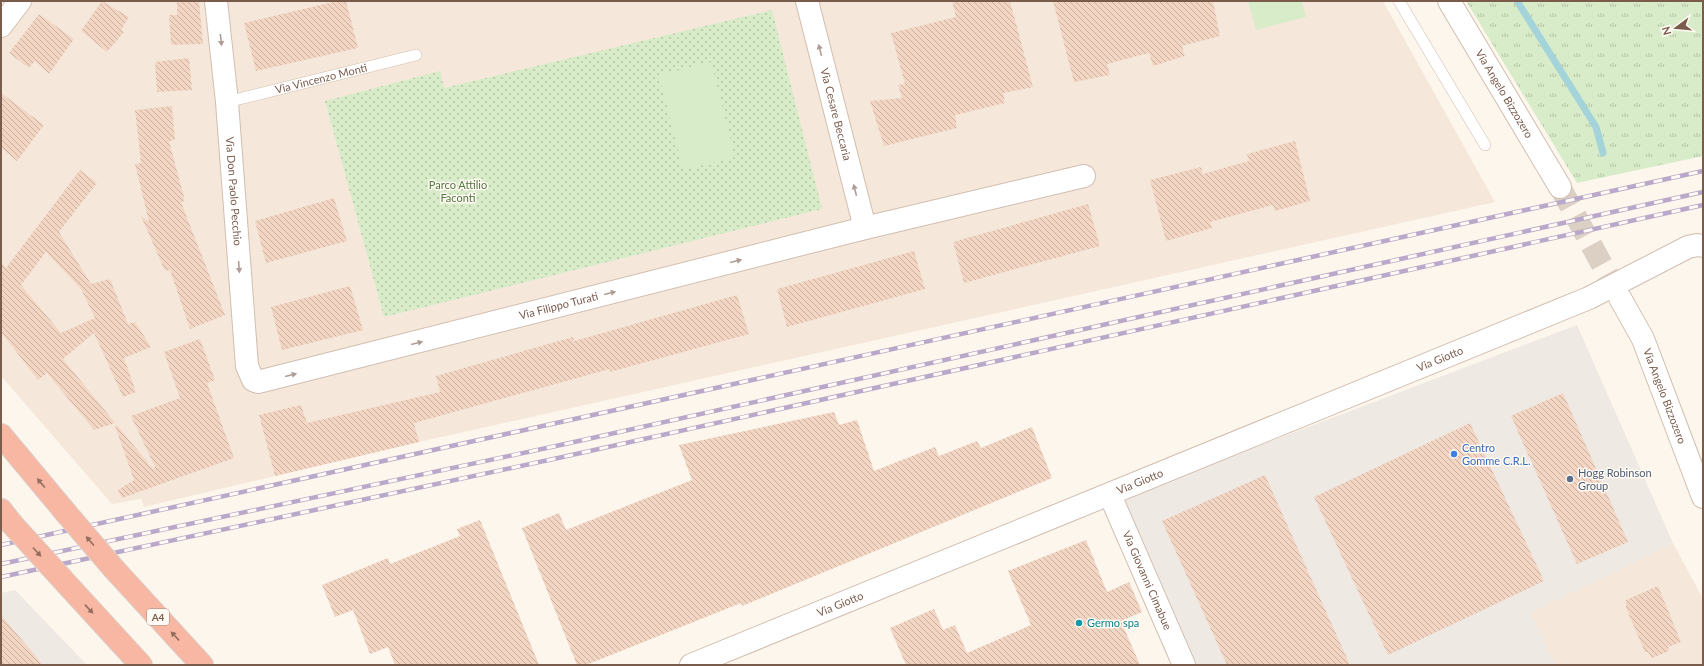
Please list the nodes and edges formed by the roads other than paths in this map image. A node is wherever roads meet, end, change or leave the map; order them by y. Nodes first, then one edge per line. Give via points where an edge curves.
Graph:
1 (20, 1) edge
2 (216, 1) edge
3 (807, 1) edge
4 (1399, 1) edge
5 (1449, 1) edge
6 (1, 26) edge
7 (416, 55) dead end
8 (227, 102) junction
9 (1484, 145) dead end
10 (1084, 176) dead end
11 (1560, 187) tunnel mouth
12 (865, 228) junction
13 (1703, 246) edge
14 (1620, 298) tunnel mouth
15 (253, 380) joint
16 (1, 435) edge
17 (1110, 495) junction
18 (1703, 497) edge
19 (6, 517) edge
20 (141, 665) edge
21 (202, 665) edge
22 (691, 665) edge
23 (1184, 665) edge

1 - 6 street
2 -> 8 street, Via Don Paolo Pecchio
12 -> 3 street, Via Cesare Beccaria
4 - 9 lane
5 - 11 street, Via Angelo Bizzozero
7 - 8 lane, Via Vincenzo Monti
8 -> 15 street, Via Don Paolo Pecchio via 247,366
10 - 12 street, Via Filippo Turati
15 -> 12 street, Via Filippo Turati via 263,382
13 - 17 street, Via Giotto via 1688,247 1589,298
14 - 18 street, Via Angelo Bizzozero via 1643,339
21 -> 16 highway, A4, bridge via 114,569
17 - 22 street, Via Giotto
17 - 23 street, Via Giovanni Cimabue
19 -> 20 highway, bridge

